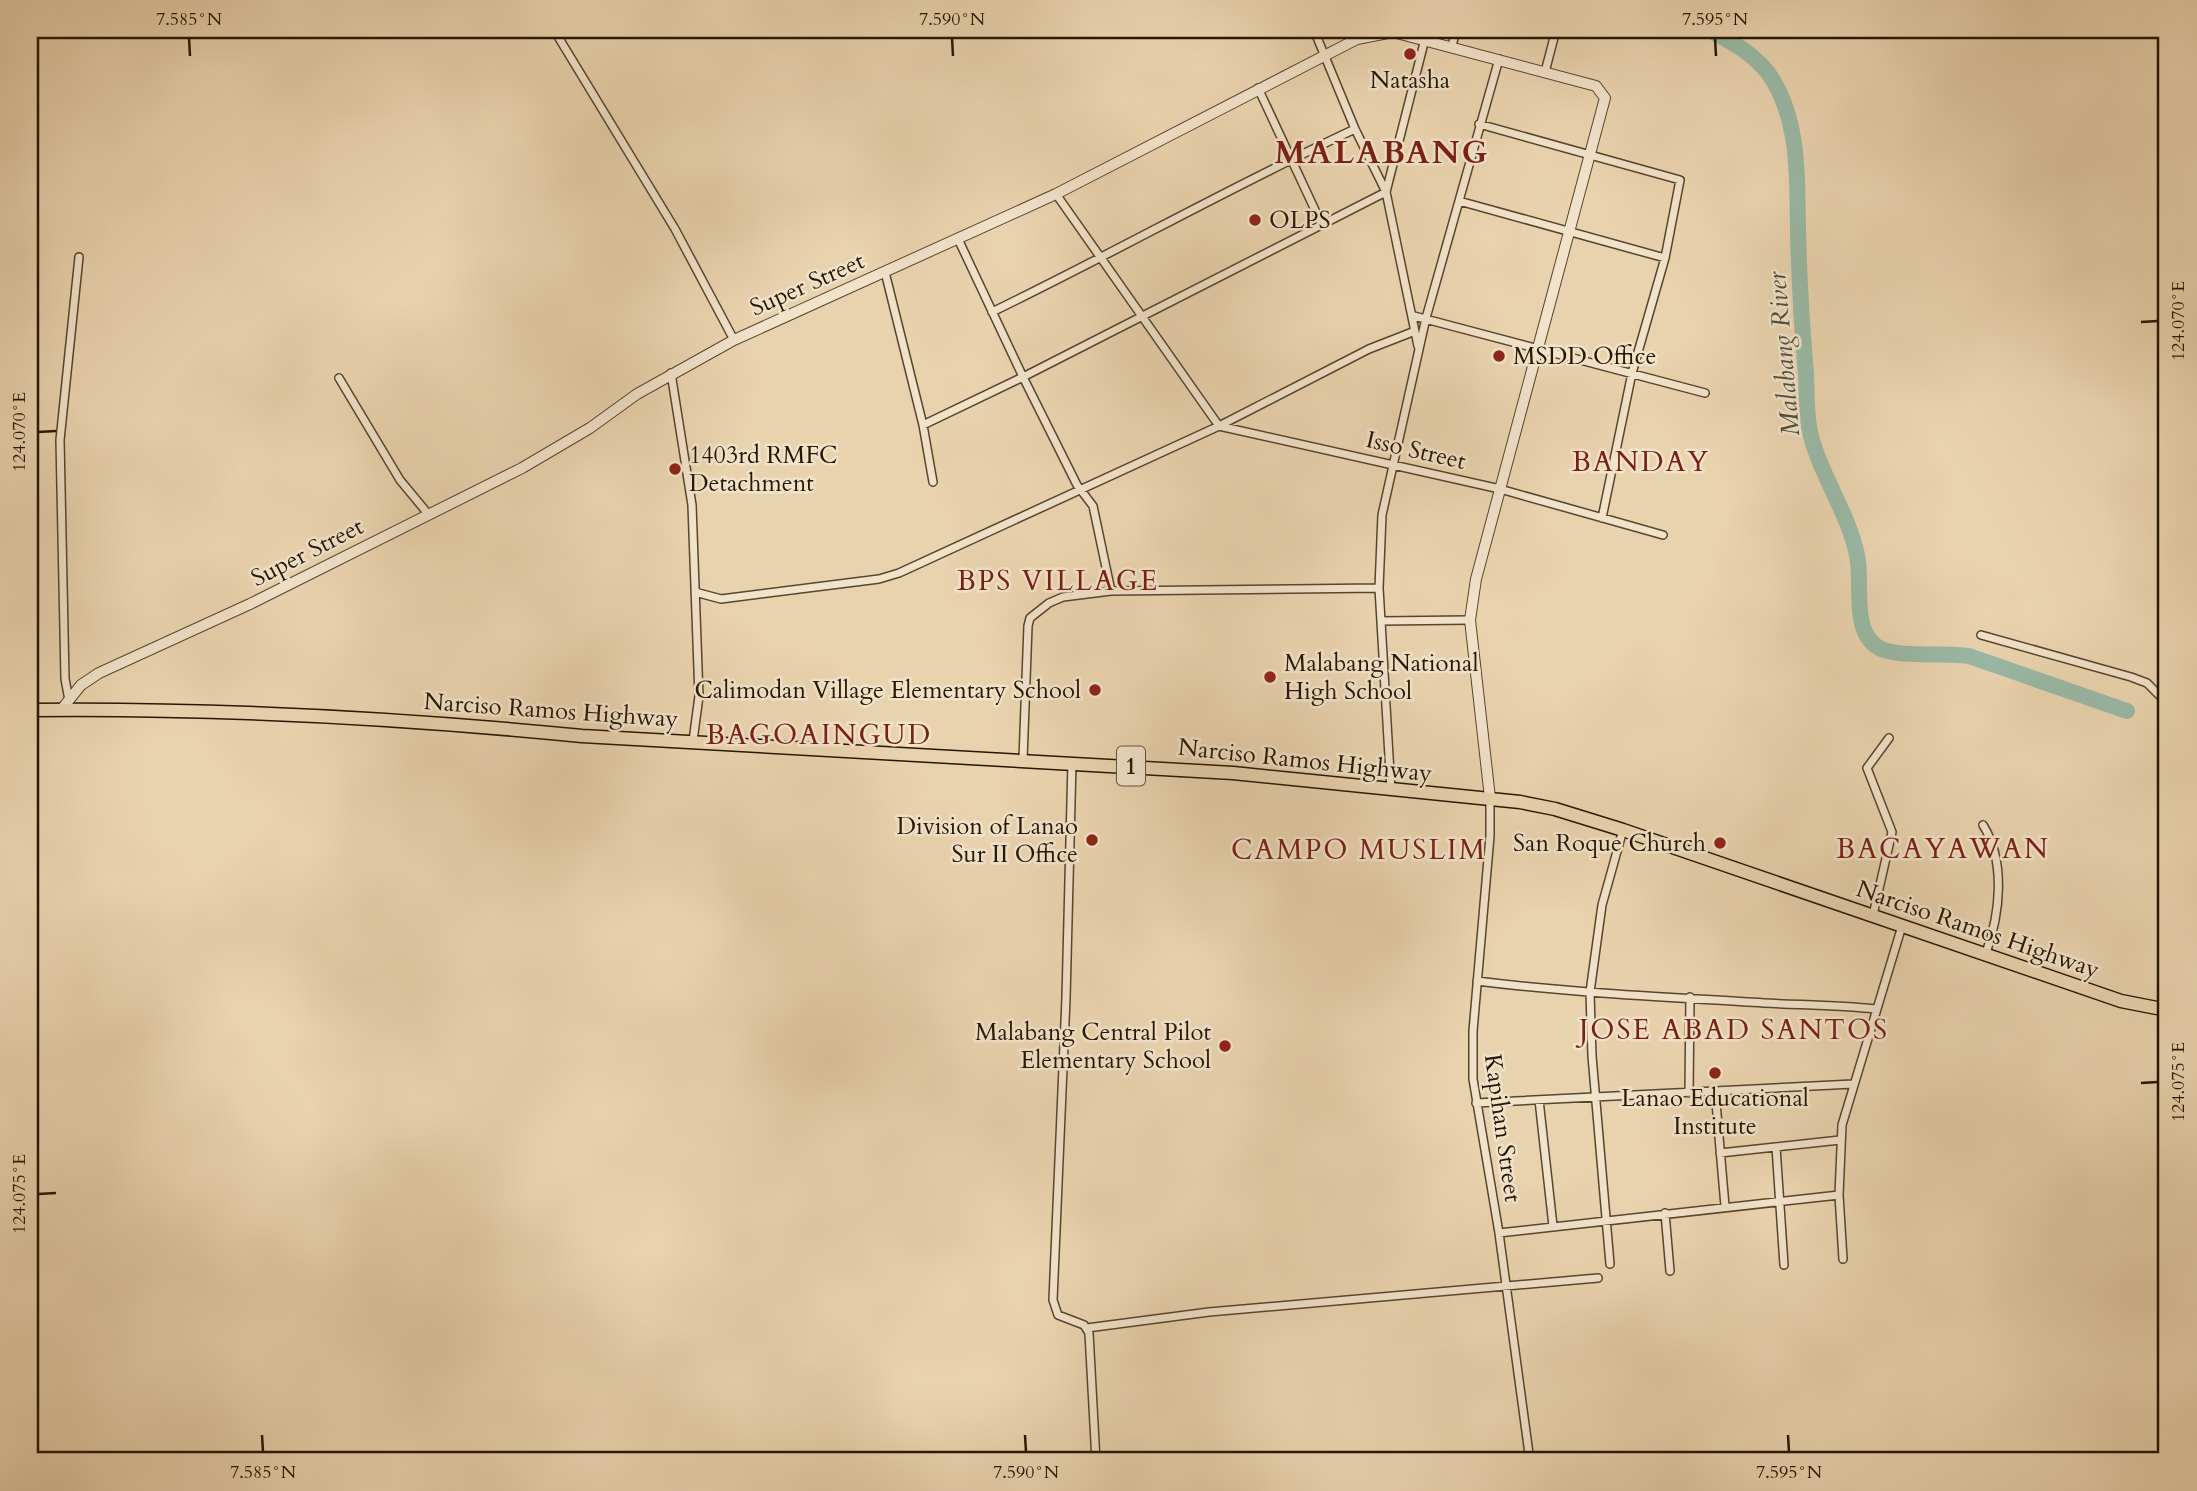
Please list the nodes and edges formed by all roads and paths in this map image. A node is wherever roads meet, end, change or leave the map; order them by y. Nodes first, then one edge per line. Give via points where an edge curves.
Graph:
1 (554, 30) edge
2 (1314, 30) edge
3 (1456, 30) edge
4 (1556, 30) edge
5 (1425, 39) junction
6 (1452, 46) junction
7 (1324, 56) junction
8 (1499, 59) junction
9 (1545, 72) junction
10 (1258, 88) junction
11 (1479, 124) junction
12 (1355, 129) junction
13 (1589, 156) junction
14 (1291, 158) junction
15 (1387, 192) junction
16 (1056, 194) junction
17 (1459, 201) junction
18 (1322, 225) junction
19 (1569, 231) junction
20 (959, 241) junction
21 (79, 257) dead end
22 (1665, 258) junction
23 (1100, 260) junction
24 (885, 272) junction
25 (992, 312) junction
26 (1141, 316) junction
27 (1414, 316) junction
28 (1426, 318) junction
29 (1415, 331) junction
30 (734, 341) junction
31 (1537, 348) junction
32 (1419, 349) junction
33 (671, 373) junction
34 (1632, 373) junction
35 (1023, 377) junction
36 (339, 378) dead end
37 (1705, 393) dead end
38 (923, 425) junction
39 (1219, 426) junction
40 (1393, 464) junction
41 (933, 482) dead end
42 (1500, 489) junction
43 (1082, 491) junction
44 (429, 515) junction
45 (1602, 518) junction
46 (1663, 535) dead end
47 (1379, 588) junction
48 (1111, 591) junction
49 (695, 592) junction
50 (1470, 620) junction
51 (1381, 621) junction
52 (1981, 635) dead end
53 (2167, 703) edge
54 (65, 705) junction
55 (30, 710) edge
56 (1889, 738) dead end
57 (693, 741) junction
58 (1023, 760) junction
59 (1072, 762) junction
60 (1391, 791) junction
61 (1490, 798) junction
62 (1983, 825) dead end
63 (1623, 830) junction
64 (1872, 915) junction
65 (1902, 926) junction
66 (1986, 953) junction
67 (1477, 981) junction
68 (1590, 992) junction
69 (1690, 997) junction
70 (1875, 1009) junction
71 (2167, 1010) edge
72 (1853, 1084) junction
73 (1715, 1091) junction
74 (1689, 1093) junction
75 (1597, 1096) junction
76 (1539, 1100) junction
77 (1476, 1102) junction
78 (1839, 1140) junction
79 (1776, 1147) junction
80 (1720, 1153) junction
81 (1839, 1195) junction
82 (1779, 1200) junction
83 (1724, 1206) junction
84 (1665, 1213) junction
85 (1608, 1221) junction
86 (1553, 1226) junction
87 (1499, 1233) junction
88 (1843, 1259) dead end
89 (1610, 1264) dead end
90 (1784, 1265) dead end
91 (1670, 1271) dead end
92 (1598, 1278) dead end
93 (1505, 1288) junction
94 (1087, 1328) junction
95 (1096, 1461) edge
96 (1530, 1461) edge

1 - 30 street via 675,229
2 - 7 street
3 - 6 street
4 - 9 street
5 - 6 street, Super Street
5 - 7 street, Super Street via 1393,32 1370,34
5 - 15 street
6 - 8 street, Super Street
7 - 10 street, Super Street
7 - 12 street
8 - 9 street, Super Street
8 - 11 street
9 - 13 street, Super Street via 1596,86 1604,94
10 - 14 street
10 - 16 street, Super Street
11 - 13 street
11 - 17 street
12 - 14 street
12 - 15 street
13 - 19 street
13 - 22 street via 1680,180
14 - 18 street
14 - 23 street
15 - 18 street
15 - 27 street
16 - 20 street, Super Street
16 - 23 street
17 - 19 street
17 - 28 street
18 - 26 street
19 - 22 street
19 - 31 street
20 - 24 street, Super Street
20 - 25 street
21 - 54 street via 60,440
22 - 34 street
23 - 25 street
23 - 26 street
24 - 30 street, Super Street
24 - 38 street
25 - 35 street
26 - 35 street
26 - 39 street
27 - 28 street
27 - 29 street
28 - 31 street
28 - 32 street
29 - 32 street
29 - 39 street via 1369,349
30 - 33 street, Super Street
31 - 34 street
31 - 42 street
32 - 40 street
33 - 44 street, Super Street via 580,434
33 - 49 street via 691,489
34 - 37 street
34 - 45 street
35 - 38 street
35 - 43 street
36 - 44 street via 400,480
38 - 41 street
39 - 40 street, Isso Street
39 - 43 street
40 - 42 street, Isso Street
40 - 47 street via 1382,515
42 - 45 street, Isso Street
42 - 50 street
43 - 48 street via 1097,517
43 - 49 street via 879,579 721,598
44 - 54 street, Super Street via 99,673 81,685
45 - 46 street, Isso Street
47 - 48 street
47 - 51 street
48 - 58 street via 1063,597 1030,618
49 - 57 street via 699,696
50 - 51 street
50 - 61 street
51 - 60 street
52 - 53 street via 2147,683
54 - 55 highway, Narciso Ramos Highway / 1
54 - 57 highway, Narciso Ramos Highway / 1 via 482,725
56 - 64 street via 1867,768 1892,832
57 - 58 highway, Narciso Ramos Highway / 1
58 - 59 highway, Narciso Ramos Highway / 1
59 - 60 highway, Narciso Ramos Highway / 1 via 1233,773
59 - 94 street via 1053,1300 1058,1315
60 - 61 highway, Narciso Ramos Highway / 1
61 - 63 highway, Narciso Ramos Highway / 1 via 1538,805
61 - 67 street, Kapihan Street
62 - 66 street via 1997,855 1995,921
63 - 64 highway, Narciso Ramos Highway / 1
63 - 68 street via 1602,905
64 - 65 highway, Narciso Ramos Highway / 1
65 - 66 highway, Narciso Ramos Highway / 1
65 - 70 street
66 - 71 highway, Narciso Ramos Highway / 1 via 2121,1001
67 - 68 street
67 - 77 street, Kapihan Street via 1472,1057
68 - 69 street
68 - 75 street
69 - 70 street
69 - 74 street
70 - 72 street
72 - 73 street
72 - 78 street
73 - 74 street
73 - 80 street
74 - 75 street
75 - 76 street
75 - 85 street
76 - 77 street
76 - 86 street
77 - 87 street, Kapihan Street
78 - 79 street
78 - 81 street
79 - 80 street
79 - 82 street
80 - 83 street
81 - 82 street
81 - 88 street
82 - 83 street
82 - 90 street
83 - 84 street
84 - 85 street
84 - 91 street
85 - 86 street
85 - 89 street
86 - 87 street
87 - 93 street, Kapihan Street
92 - 93 street
93 - 94 street via 1309,1302
93 - 96 street, Kapihan Street
94 - 95 street

